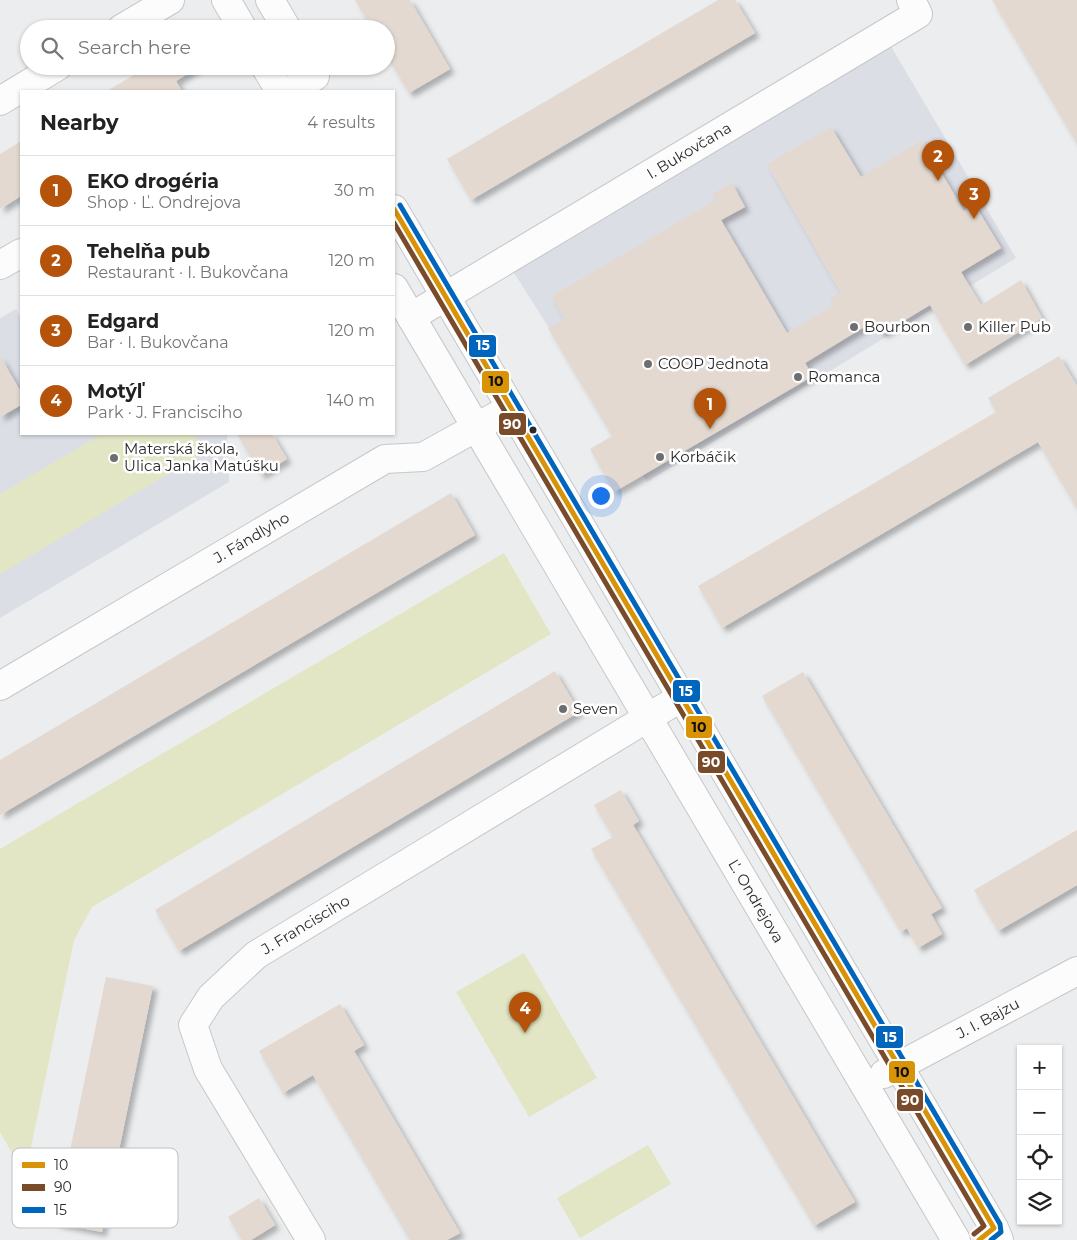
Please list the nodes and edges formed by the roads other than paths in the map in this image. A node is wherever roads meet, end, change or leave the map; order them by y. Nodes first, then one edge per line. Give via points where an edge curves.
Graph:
1 (170, 0) edge
2 (226, 0) edge
3 (270, 0) edge
4 (911, 0) edge
5 (137, 20) edge
6 (238, 20) edge
7 (282, 20) edge
8 (43, 75) edge
9 (270, 75) edge
10 (316, 78) edge
11 (279, 90) edge
12 (291, 90) edge
13 (0, 101) edge
14 (395, 212) edge
15 (20, 254) edge
16 (0, 266) edge
17 (395, 290) edge
18 (445, 296) junction
19 (411, 317) junction
20 (511, 408) junction
21 (475, 428) junction
22 (0, 686) edge
23 (682, 697) junction
24 (647, 718) junction
25 (1077, 971) edge
26 (899, 1065) junction
27 (865, 1084) junction
28 (991, 1236) edge
29 (311, 1240) edge
30 (956, 1240) edge

1 - 5 street
2 - 6 street
3 - 7 street
4 - 18 street, I. Bukovčana via 918,14
8 - 13 street
9 - 11 street
10 - 12 street
14 - 18 street
15 - 16 street
17 - 19 street, Ľ. Ondrejova
18 - 19 street
18 - 20 street
19 - 21 street, Ľ. Ondrejova
20 - 21 street, J. Fándlyho
20 - 23 street
21 - 22 street, J. Fándlyho via 423,457 384,459
21 - 24 street, Ľ. Ondrejova
23 - 24 street
23 - 26 street
24 - 27 street, Ľ. Ondrejova
24 - 29 street, J. Francisciho via 256,955 211,997 193,1025 208,1069
25 - 26 street, J. I. Bajzu
26 - 27 street
26 - 28 street
27 - 30 street, Ľ. Ondrejova

